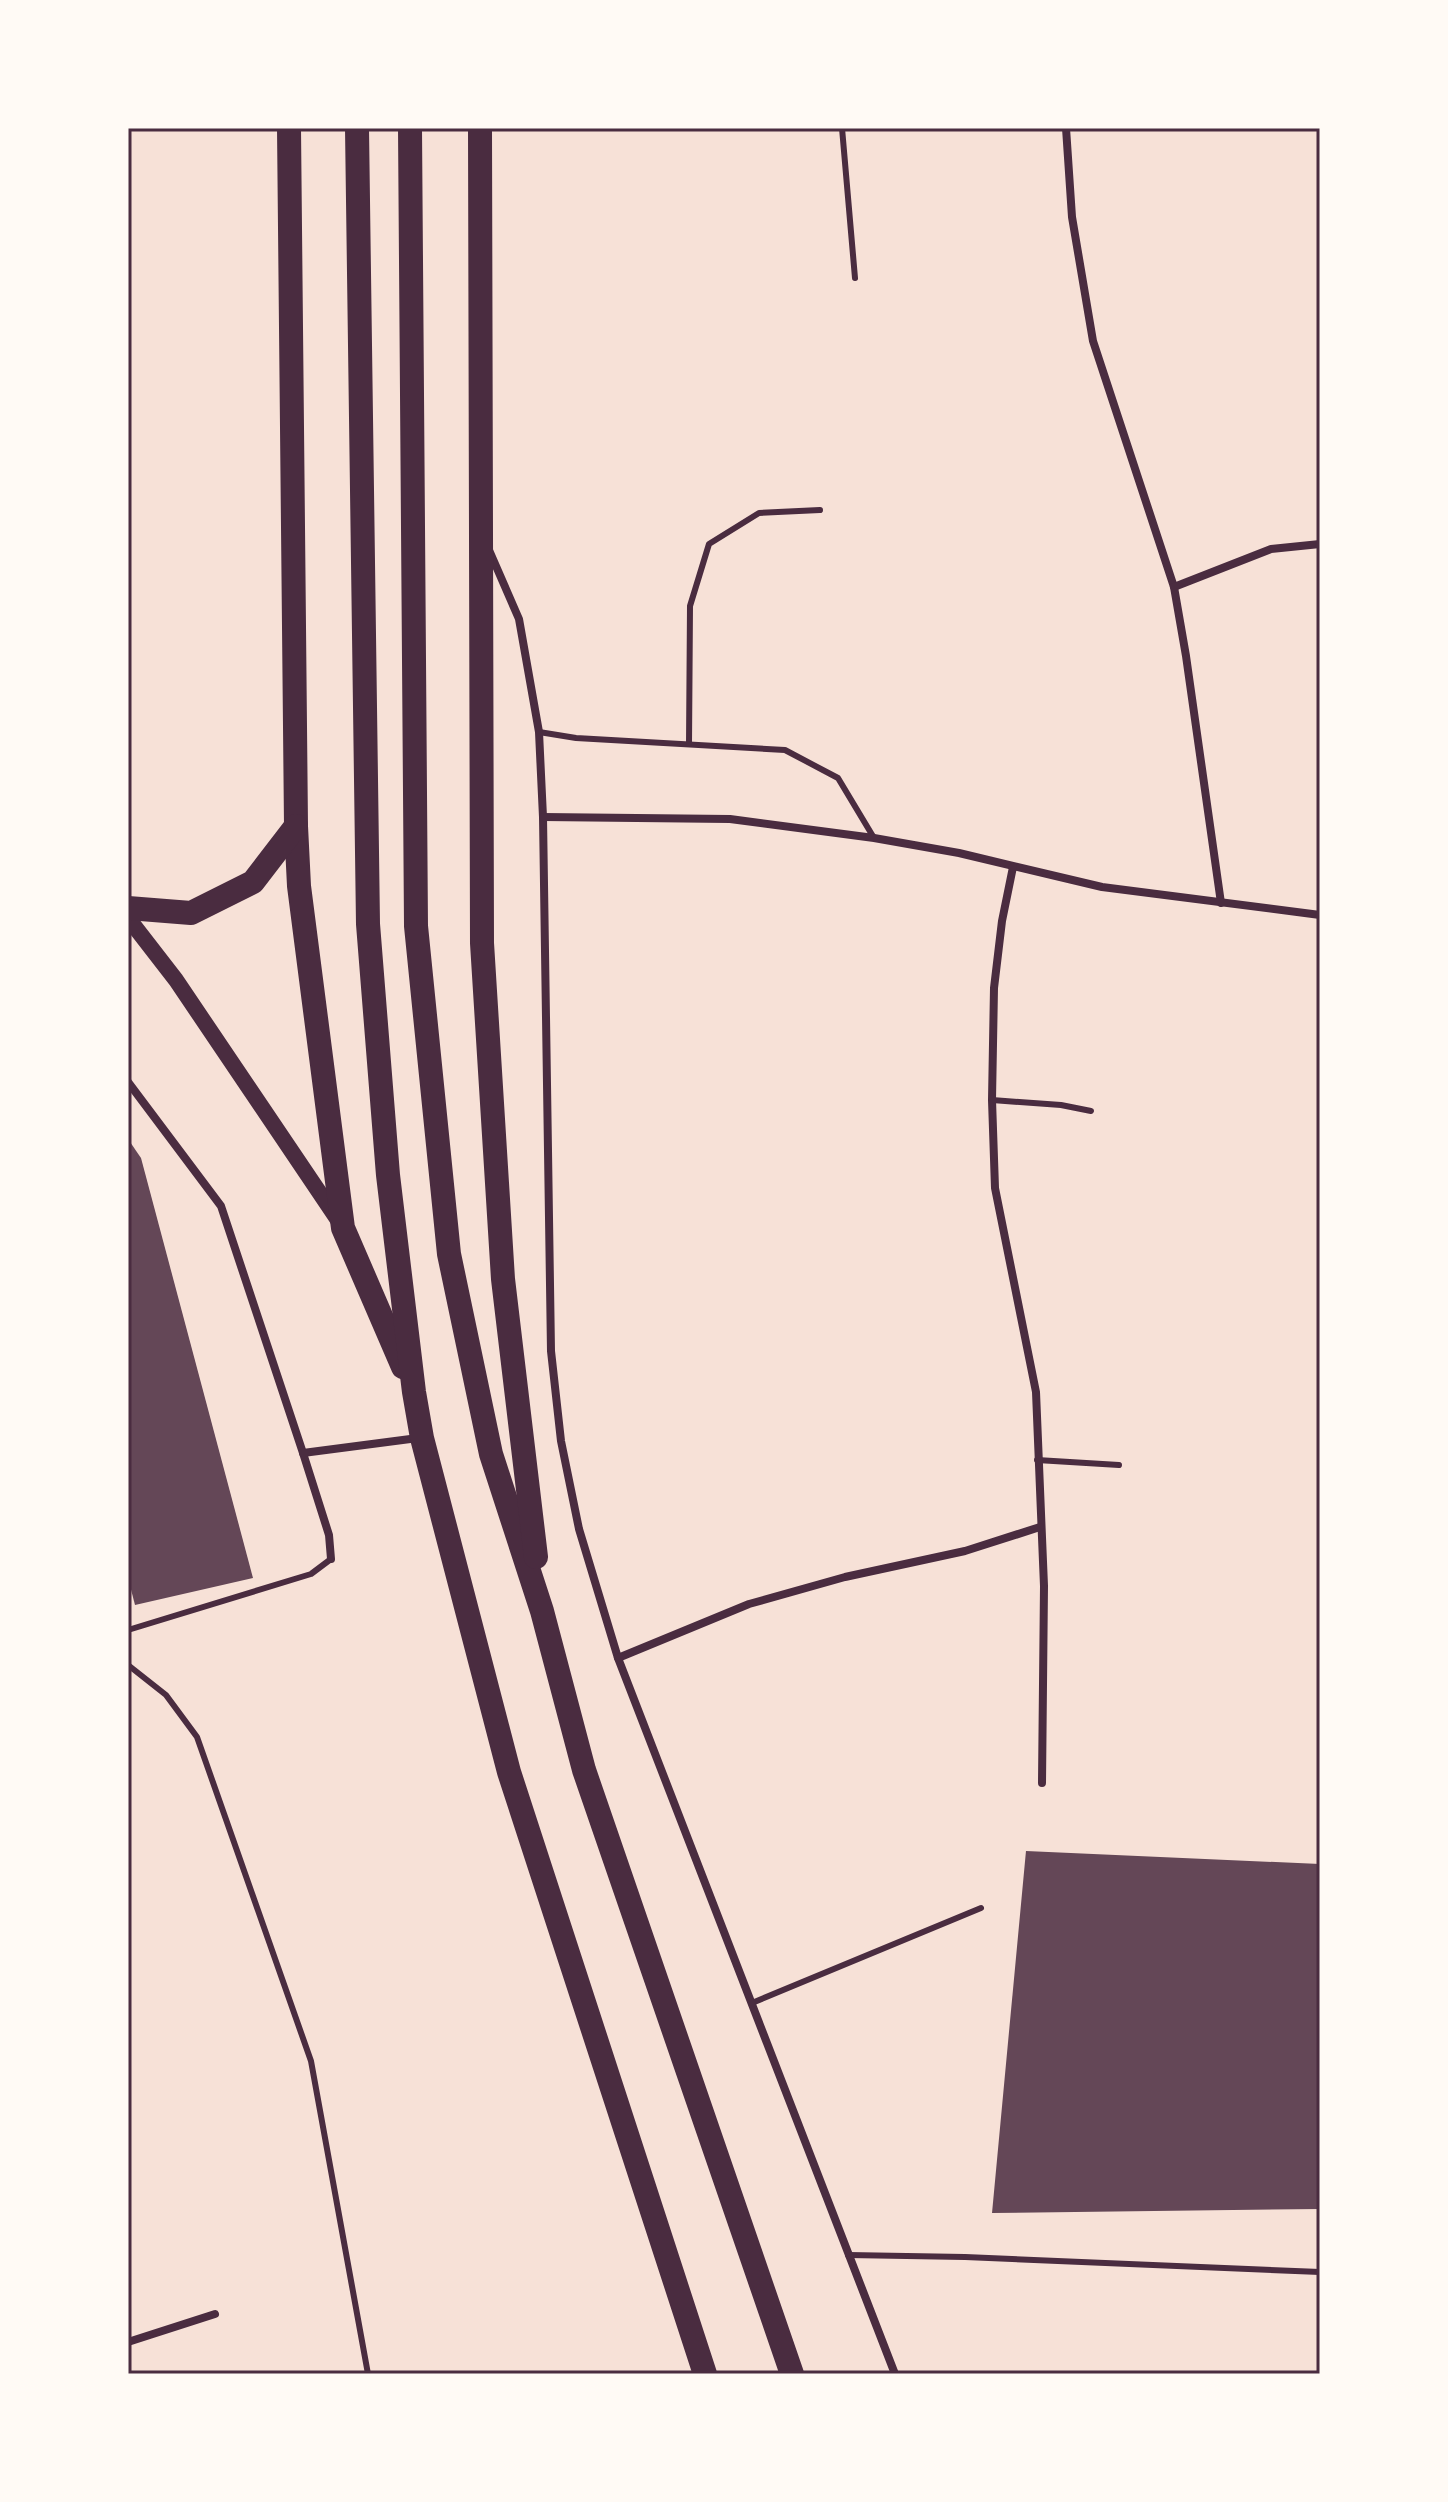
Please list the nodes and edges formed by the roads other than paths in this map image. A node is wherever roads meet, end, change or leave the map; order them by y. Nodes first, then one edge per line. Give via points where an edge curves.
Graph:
1 (289, 128) edge
2 (357, 128) edge
3 (410, 128) edge
4 (480, 128) edge
5 (842, 128) edge
6 (1066, 128) edge
7 (855, 278) dead end
8 (820, 510) dead end
9 (480, 530) junction
10 (1320, 544) edge
11 (1174, 587) junction
12 (539, 732) junction
13 (689, 744) junction
14 (543, 817) junction
15 (296, 826) junction
16 (874, 838) junction
17 (1013, 867) junction
18 (1221, 903) junction
19 (128, 908) edge
20 (1320, 915) edge
21 (128, 918) edge
22 (128, 1082) edge
23 (992, 1100) junction
24 (1091, 1111) dead end
25 (343, 1228) junction
26 (414, 1392) junction
27 (422, 1438) junction
28 (303, 1453) junction
29 (1037, 1460) junction
30 (1119, 1465) dead end
31 (1040, 1527) junction
32 (331, 1559) joint
33 (542, 1611) junction
34 (128, 1630) edge
35 (618, 1658) junction
36 (128, 1665) edge
37 (1042, 1783) dead end
38 (981, 1908) dead end
39 (752, 2003) junction
40 (848, 2255) junction
41 (1320, 2272) edge
42 (215, 2314) dead end
43 (128, 2342) edge
44 (368, 2374) edge
45 (705, 2374) edge
46 (792, 2374) edge
47 (895, 2374) edge

1 - 15 highway
2 - 26 highway via 368,924 388,1175
3 - 33 highway via 416,926 449,1254 491,1454
4 - 9 highway
5 - 7 lane
6 - 11 street via 1072,217 1093,341
8 - 13 lane via 759,513 709,544 690,606
9 - 12 street via 519,619
9 - 33 highway via 482,943 503,1279
10 - 11 street via 1271,549
11 - 18 street
12 - 13 lane
12 - 14 street
13 - 16 lane via 785,750 838,778
14 - 16 street via 730,819
14 - 35 street via 551,1351 561,1441 579,1529
15 - 19 highway via 253,882 191,913
15 - 25 highway
16 - 17 street
17 - 18 street via 1102,887
17 - 23 street via 994,988
18 - 20 street
21 - 25 main road via 176,980
22 - 28 street via 221,1206
23 - 24 lane
23 - 29 street via 995,1188 1036,1392
25 - 26 highway
26 - 27 highway
27 - 28 street
27 - 45 highway via 509,1772
28 - 32 street via 329,1535
29 - 30 lane
29 - 31 street
31 - 35 street via 965,1551 749,1604
31 - 37 street
32 - 34 lane via 311,1574
33 - 46 highway via 584,1770
35 - 39 street
36 - 44 lane via 166,1695 197,1737 296,2012 311,2061
38 - 39 lane
39 - 40 street
40 - 41 lane
40 - 47 street
42 - 43 street

